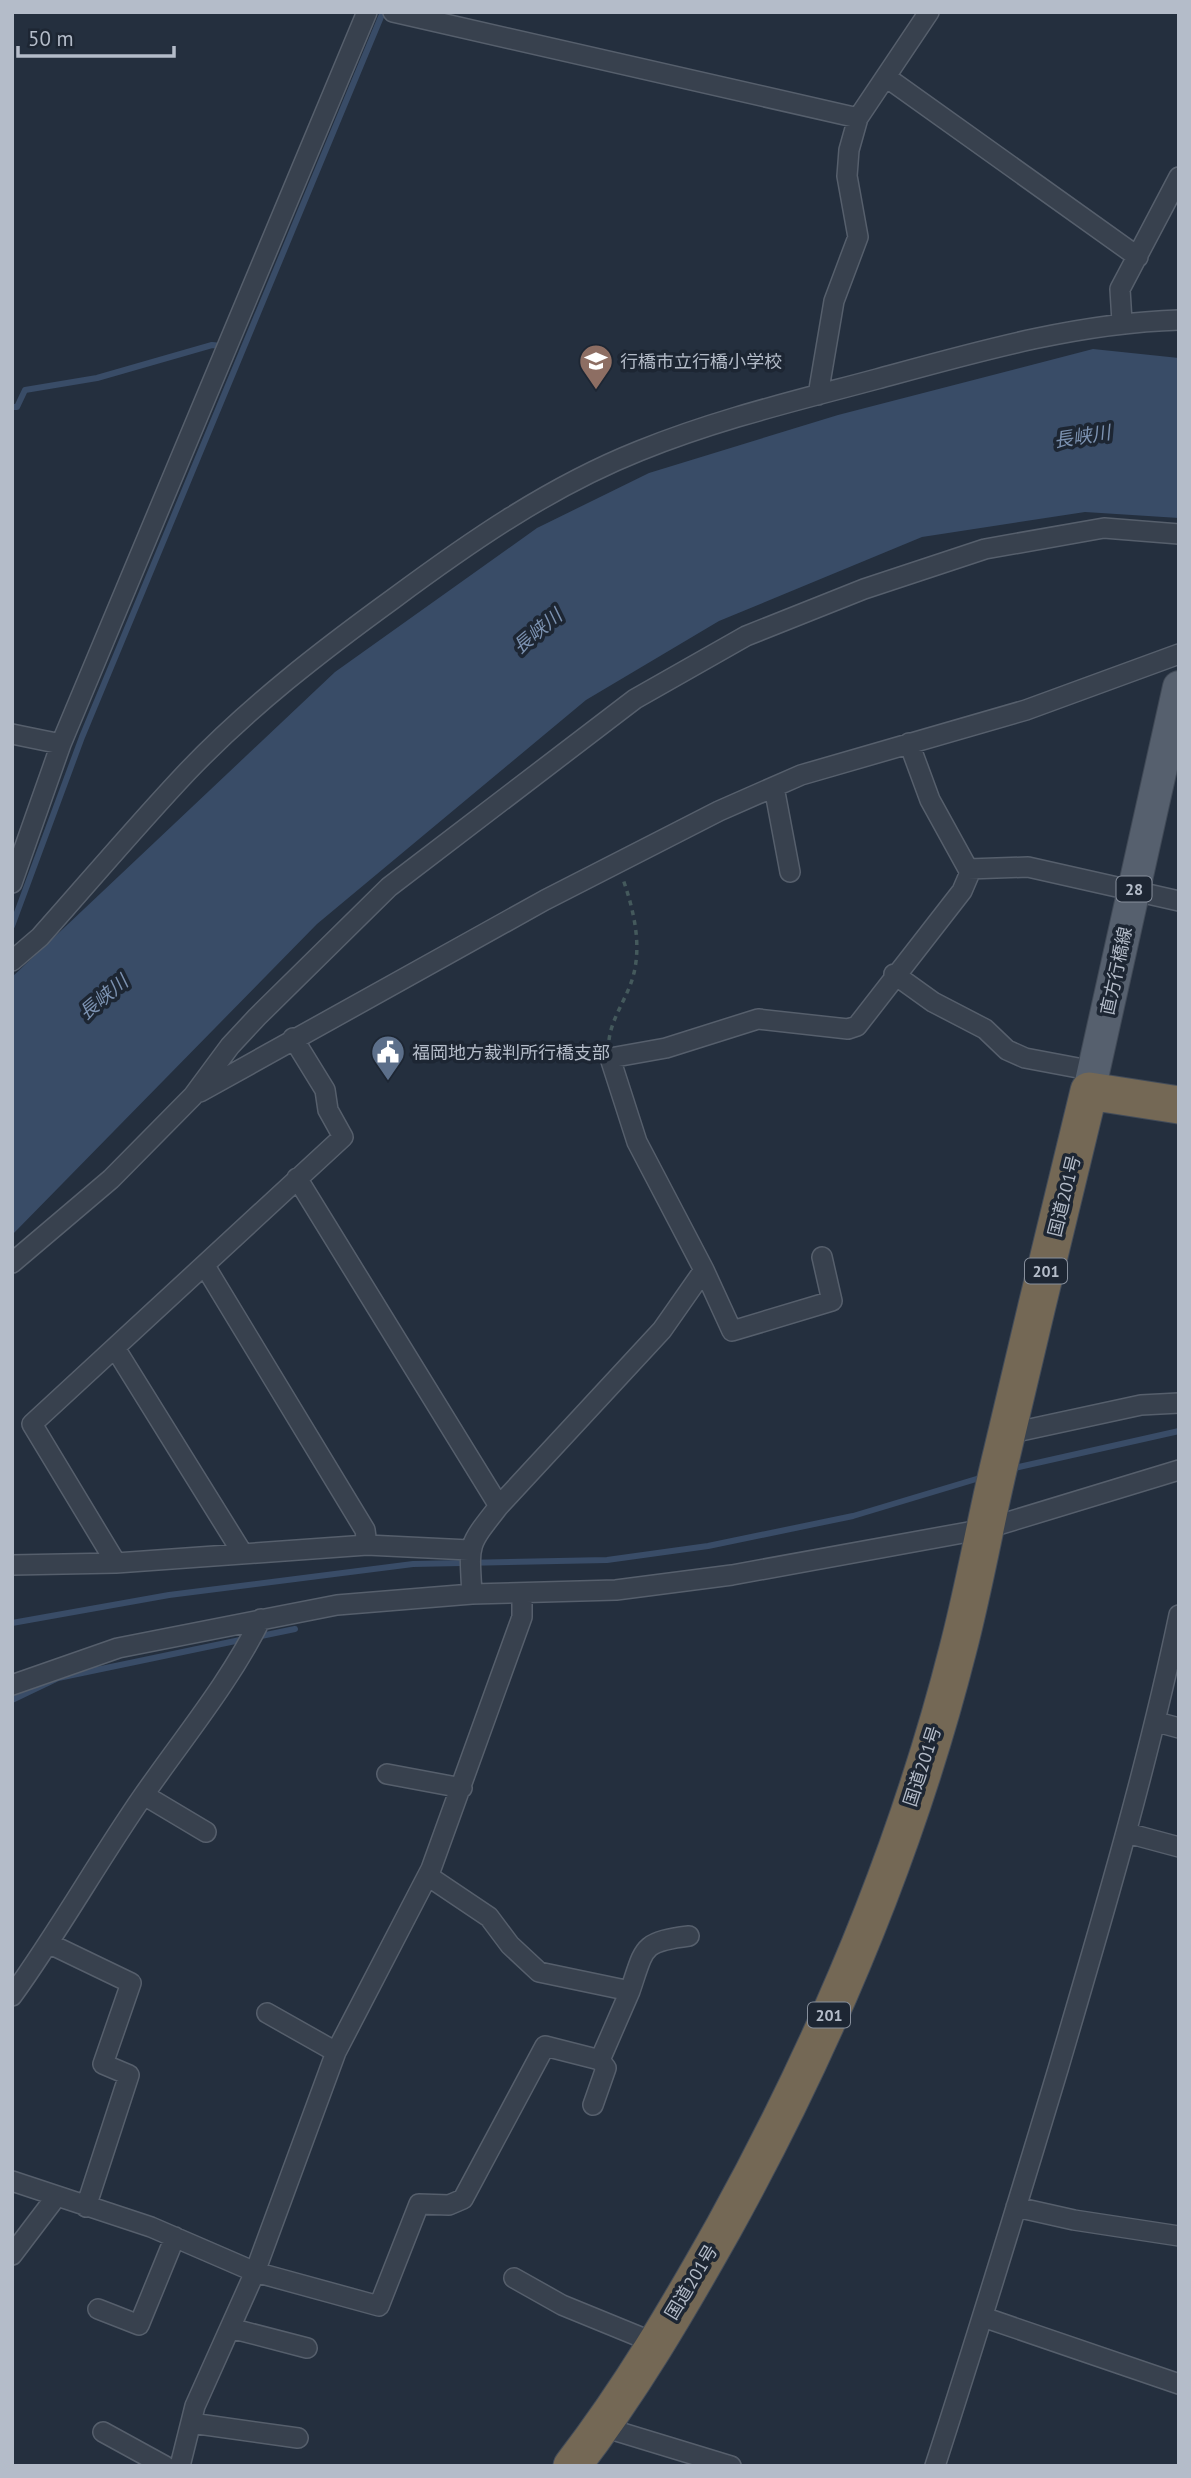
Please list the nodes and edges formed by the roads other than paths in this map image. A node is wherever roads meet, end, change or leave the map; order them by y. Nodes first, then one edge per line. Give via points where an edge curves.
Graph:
1 (367, 12) edge
2 (393, 12) edge
3 (929, 12) edge
4 (886, 77) junction
5 (858, 118) junction
6 (1179, 177) edge
7 (1138, 257) junction
8 (1179, 320) edge
9 (1122, 322) junction
10 (818, 395) junction
11 (1179, 534) edge
12 (1179, 654) edge
13 (1179, 687) edge
14 (12, 734) edge
15 (909, 743) junction
16 (61, 744) junction
17 (774, 787) junction
18 (971, 870) junction
19 (790, 872) dead end
20 (12, 883) edge
21 (1134, 889) junction
22 (1179, 901) edge
23 (12, 961) edge
24 (894, 974) junction
25 (257, 1017) junction
26 (293, 1038) junction
27 (269, 1051) junction
28 (1092, 1081) junction
29 (193, 1096) junction
30 (1179, 1105) edge
31 (297, 1178) junction
32 (822, 1258) dead end
33 (12, 1263) edge
34 (205, 1266) junction
35 (704, 1270) junction
36 (114, 1348) junction
37 (1179, 1404) edge
38 (1004, 1443) junction
39 (1179, 1470) edge
40 (499, 1506) junction
41 (986, 1525) junction
42 (367, 1545) junction
43 (469, 1550) junction
44 (243, 1554) junction
45 (116, 1563) junction
46 (12, 1565) edge
47 (471, 1588) junction
48 (522, 1595) junction
49 (1179, 1615) edge
50 (261, 1619) junction
51 (12, 1685) edge
52 (1157, 1722) junction
53 (1179, 1728) edge
54 (387, 1774) dead end
55 (462, 1788) junction
56 (144, 1795) junction
57 (206, 1832) dead end
58 (1127, 1833) junction
59 (1179, 1847) edge
60 (428, 1876) junction
61 (689, 1936) dead end
62 (50, 1944) junction
63 (630, 1991) junction
64 (12, 1996) edge
65 (267, 2012) dead end
66 (336, 2052) junction
67 (600, 2060) junction
68 (593, 2105) dead end
69 (12, 2181) edge
70 (56, 2197) junction
71 (86, 2207) junction
72 (1016, 2207) junction
73 (1179, 2236) edge
74 (175, 2237) junction
75 (12, 2255) edge
76 (255, 2272) junction
77 (514, 2277) dead end
78 (98, 2309) dead end
79 (983, 2317) junction
80 (230, 2328) junction
81 (655, 2343) junction
82 (307, 2348) dead end
83 (1179, 2384) edge
84 (191, 2423) junction
85 (603, 2427) junction
86 (103, 2432) dead end
87 (298, 2438) dead end
88 (165, 2466) edge
89 (180, 2466) edge
90 (572, 2466) edge
91 (731, 2466) edge
92 (935, 2466) edge

1 - 16 street
2 - 5 street
3 - 4 street
4 - 5 street
4 - 7 street
5 - 10 street via 847,176 858,237 834,301
6 - 7 street
7 - 9 street via 1120,289
8 - 9 street
9 - 10 street via 993,348
10 - 23 street via 729,417 637,451 570,482 491,529 320,652 271,693 189,770 40,937
11 - 25 street via 1104,528 985,549 864,589 746,636 635,699 389,887
12 - 15 street via 1026,710
13 - 21 main road, 直方行橋線 / 28
14 - 16 street
15 - 17 street
15 - 18 street via 930,800 964,865
16 - 20 street
17 - 19 street
17 - 26 street via 617,861
18 - 21 street via 1028,867
18 - 24 street via 962,891
21 - 22 street
21 - 28 main road, 直方行橋線 / 28
24 - 28 street via 933,1002 985,1029 1007,1050
24 - 35 street via 863,1021 848,1029 758,1019 666,1048 610,1058 637,1143
25 - 27 street via 255,1029
25 - 29 street
26 - 27 street
26 - 31 street via 325,1090 328,1110 343,1137
27 - 29 street
28 - 30 highway
28 - 38 highway, 国道201号 / 201
29 - 33 street via 111,1178
31 - 34 street
31 - 40 street
32 - 35 street via 832,1301 732,1331
34 - 36 street
34 - 42 street via 365,1530
35 - 40 street via 662,1330
36 - 44 street
36 - 45 street via 32,1424
37 - 38 street via 1142,1405
38 - 41 highway, 国道201号 / 201
39 - 41 street
40 - 43 street
41 - 48 street via 732,1575 615,1590
41 - 81 highway, 国道201号 / 201 via 958,1650 874,1905 804,2075 693,2283
42 - 43 street
42 - 44 street
43 - 47 street
44 - 45 street
45 - 46 street
47 - 48 street
47 - 50 street
48 - 55 street via 522,1617
49 - 52 street
50 - 51 street via 118,1648
50 - 56 street via 240,1661
52 - 53 street
52 - 58 street
54 - 55 street
55 - 60 street
56 - 57 street
56 - 62 street
58 - 59 street
58 - 72 street
60 - 63 street via 489,1917 539,1972
60 - 66 street
61 - 63 street via 656,1940 644,1951
62 - 64 street
62 - 71 street via 131,1983 103,2064 129,2075
63 - 67 street
65 - 66 street
66 - 76 street
67 - 68 street via 606,2068
67 - 76 street via 545,2046 463,2199 449,2205 419,2204 379,2306
69 - 70 street
70 - 71 street
70 - 75 street
71 - 74 street
72 - 73 street
72 - 79 street
74 - 76 street
74 - 78 street via 139,2325
76 - 80 street
77 - 81 street via 562,2305
79 - 83 street
79 - 92 street
80 - 82 street
80 - 84 street
81 - 85 highway, 国道201号 / 201
84 - 87 street
84 - 89 street
85 - 90 highway, 国道201号 / 201
85 - 91 street
86 - 88 street

